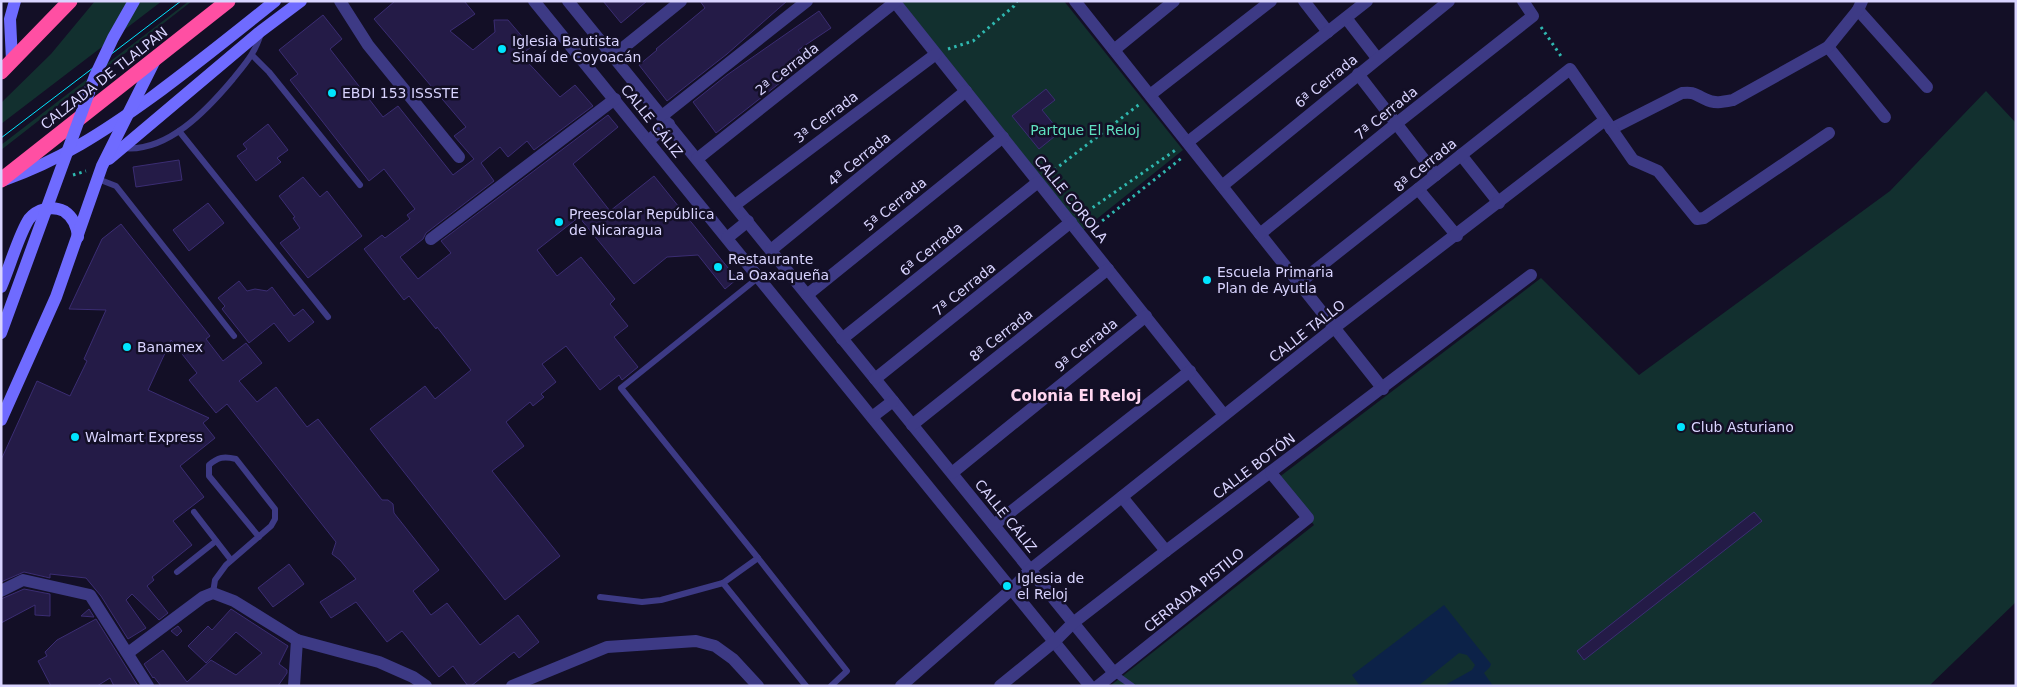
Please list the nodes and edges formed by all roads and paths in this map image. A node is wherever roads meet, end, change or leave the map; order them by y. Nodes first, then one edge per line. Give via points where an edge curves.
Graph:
1 (15, 1) edge
2 (70, 1) edge
3 (134, 1) edge
4 (228, 1) edge
5 (275, 1) edge
6 (301, 1) edge
7 (340, 1) edge
8 (534, 1) edge
9 (568, 1) edge
10 (681, 1) edge
11 (807, 1) edge
12 (1018, 1) edge
13 (1075, 1) edge
14 (1174, 1) edge
15 (1271, 1) edge
16 (1304, 1) edge
17 (1367, 1) edge
18 (1449, 1) edge
19 (1523, 1) edge
20 (894, 2) edge
21 (1860, 6) edge
22 (1533, 16) junction
23 (1346, 18) junction
24 (261, 31) junction
25 (1328, 32) junction
26 (1828, 46) junction
27 (1114, 50) junction
28 (936, 54) junction
29 (252, 55) junction
30 (613, 56) junction
31 (156, 57) junction
32 (1377, 58) junction
33 (12, 61) junction
34 (1570, 69) junction
35 (1, 72) edge
36 (1358, 74) junction
37 (1927, 87) dead end
38 (966, 91) junction
39 (1150, 95) junction
40 (615, 99) junction
41 (129, 113) junction
42 (1886, 117) dead end
43 (665, 120) junction
44 (1397, 122) junction
45 (1608, 124) junction
46 (178, 131) junction
47 (1830, 134) dead end
48 (1003, 137) junction
49 (648, 140) junction
50 (1190, 145) junction
51 (121, 148) junction
52 (1460, 155) junction
53 (459, 157) dead end
54 (697, 159) junction
55 (102, 166) junction
56 (1436, 175) junction
57 (98, 179) junction
58 (1, 181) edge
59 (1038, 182) junction
60 (360, 185) dead end
61 (1222, 186) junction
62 (1418, 190) junction
63 (1499, 203) junction
64 (735, 205) junction
65 (748, 221) junction
66 (1071, 222) junction
67 (1260, 234) junction
68 (1082, 236) junction
69 (1457, 236) junction
70 (78, 237) junction
71 (727, 238) junction
72 (431, 239) dead end
73 (771, 250) junction
74 (1108, 269) junction
75 (1531, 276) dead end
76 (759, 277) junction
77 (1299, 283) junction
78 (1, 287) edge
79 (807, 295) junction
80 (1146, 316) junction
81 (328, 317) dead end
82 (1334, 328) junction
83 (1, 333) edge
84 (234, 336) dead end
85 (842, 339) junction
86 (1190, 371) junction
87 (875, 379) junction
88 (1383, 389) junction
89 (893, 401) junction
90 (1224, 415) junction
91 (872, 417) junction
92 (1, 420) edge
93 (912, 425) junction
94 (952, 473) junction
95 (1271, 473) junction
96 (1122, 498) junction
97 (194, 512) dead end
98 (994, 525) junction
99 (259, 536) junction
100 (216, 541) junction
101 (1166, 551) junction
102 (758, 558) junction
103 (231, 560) junction
104 (1030, 570) junction
105 (177, 572) dead end
106 (723, 583) junction
107 (1012, 589) junction
108 (1, 591) edge
109 (213, 593) junction
110 (600, 597) dead end
111 (1073, 623) junction
112 (297, 640) junction
113 (1055, 642) junction
114 (128, 652) junction
115 (1114, 673) junction
116 (148, 686) edge
117 (294, 686) edge
118 (426, 686) edge
119 (512, 686) edge
120 (758, 686) edge
121 (806, 686) edge
122 (831, 686) edge
123 (901, 686) edge
124 (1000, 686) edge
125 (1090, 686) edge
126 (1098, 686) edge
127 (1132, 686) edge

1 - 33 main road via 10,18
2 - 33 highway
3 - 83 main road, bridge via 95,76
4 - 31 highway, CALZADA DE TLALPAN
5 - 41 main road via 203,60
6 - 24 main road
7 - 53 street via 368,45
8 - 40 street, CALLE CÁLIZ
9 - 30 street, CALLE CÁLIZ
10 - 30 street
11 - 43 street
12 - 28 path via 973,41
13 - 27 street
14 - 27 street
15 - 39 street
16 - 25 street
17 - 23 street
18 - 32 street, 6ª Cerrada
19 - 22 street
20 - 28 street, CALLE COROLA
20 - 54 street, 2ª Cerrada
21 - 26 street
21 - 37 street
22 - 34 path
22 - 44 street, 7ª Cerrada
23 - 25 street
23 - 32 street
24 - 29 lane
24 - 51 main road
25 - 50 street
26 - 42 street
26 - 45 street, CALLE TALLO via 1733,100 1719,103 1693,92 1682,93
27 - 39 street
28 - 38 street, CALLE COROLA
28 - 64 street, 3ª Cerrada
29 - 46 lane via 211,105
29 - 60 lane
30 - 43 street, CALLE CÁLIZ
31 - 41 main road
31 - 58 highway, CALZADA DE TLALPAN
32 - 36 street, 6ª Cerrada
33 - 35 highway
34 - 45 street
34 - 52 street, 8ª Cerrada
36 - 44 street
36 - 61 street, 6ª Cerrada
38 - 48 street, CALLE COROLA
38 - 73 street, 4ª Cerrada
39 - 50 street
39 - 59 path
40 - 49 street, CALLE CÁLIZ
40 - 72 street
41 - 55 main road
41 - 58 main road via 66,154
43 - 49 street
43 - 54 street, CALLE CÁLIZ
44 - 56 street
44 - 67 street, 7ª Cerrada
45 - 47 street via 1633,160 1658,171 1697,219 1704,218
45 - 63 street, CALLE TALLO
46 - 51 lane via 148,145
46 - 81 lane
48 - 59 street, CALLE COROLA
48 - 79 street, 5ª Cerrada
49 - 71 street, CALLE CÁLIZ
50 - 61 street
50 - 66 path
50 - 68 path
51 - 55 main road
52 - 56 street, 8ª Cerrada
52 - 63 street
54 - 64 street, CALLE CÁLIZ
55 - 57 main road
56 - 62 street, 8ª Cerrada
57 - 70 main road
57 - 84 lane via 116,186
59 - 66 street, CALLE COROLA
59 - 85 street, 6ª Cerrada
61 - 67 street
62 - 69 street
62 - 77 street, 8ª Cerrada
63 - 69 street, CALLE TALLO
64 - 65 street, CALLE CÁLIZ
65 - 71 street
65 - 73 street, CALLE CÁLIZ
66 - 68 street, CALLE COROLA
66 - 87 street, 7ª Cerrada
67 - 77 street
68 - 74 street, CALLE COROLA
69 - 82 street, CALLE TALLO
70 - 78 main road via 75,223 65,212 52,208 33,215
70 - 92 main road via 56,297
71 - 76 street, CALLE CÁLIZ
73 - 79 street, CALLE CÁLIZ
74 - 80 street, CALLE COROLA
74 - 93 street, 8ª Cerrada
75 - 88 street, CALLE BOTÓN
76 - 91 street, CALLE CÁLIZ
76 - 102 lane via 620,388
77 - 82 street
79 - 85 street, CALLE CÁLIZ
80 - 86 street, CALLE COROLA
80 - 94 street, 9ª Cerrada
82 - 88 street
82 - 90 street, CALLE TALLO
85 - 87 street, CALLE CÁLIZ
86 - 90 street, CALLE COROLA
86 - 98 street
87 - 89 street, CALLE CÁLIZ
88 - 95 street, CALLE BOTÓN
89 - 91 street
89 - 93 street, CALLE CÁLIZ
90 - 96 street, CALLE TALLO
91 - 107 street, CALLE CÁLIZ
93 - 94 street, CALLE CÁLIZ
94 - 98 street, CALLE CÁLIZ
95 - 101 street, CALLE BOTÓN
95 - 115 street, CERRADA PISTILO via 1308,518
96 - 101 street
96 - 104 street, CALLE TALLO
97 - 100 lane
98 - 104 street, CALLE CÁLIZ
99 - 99 lane via 271,526 275,509 236,459 217,458 209,465 209,476
99 - 103 lane
100 - 103 lane
100 - 105 lane
101 - 111 street, CALLE BOTÓN
102 - 106 lane
102 - 122 lane via 847,671
103 - 109 lane via 215,580
104 - 107 street, CALLE TALLO
104 - 111 street, CALLE CÁLIZ
106 - 110 lane via 661,600 642,602
106 - 121 lane
107 - 113 street, CALLE CÁLIZ
107 - 123 street, CALLE TALLO
108 - 114 street via 23,580 90,595
109 - 112 street
109 - 114 street
111 - 113 street, CALLE BOTÓN
111 - 115 street, CALLE CÁLIZ
112 - 117 street
112 - 118 street via 380,662
113 - 124 street, CALLE BOTÓN
113 - 125 street, CALLE CÁLIZ
114 - 116 street
115 - 126 street, CERRADA PISTILO
115 - 127 lane
119 - 120 street via 607,647 696,641 715,646 733,658

